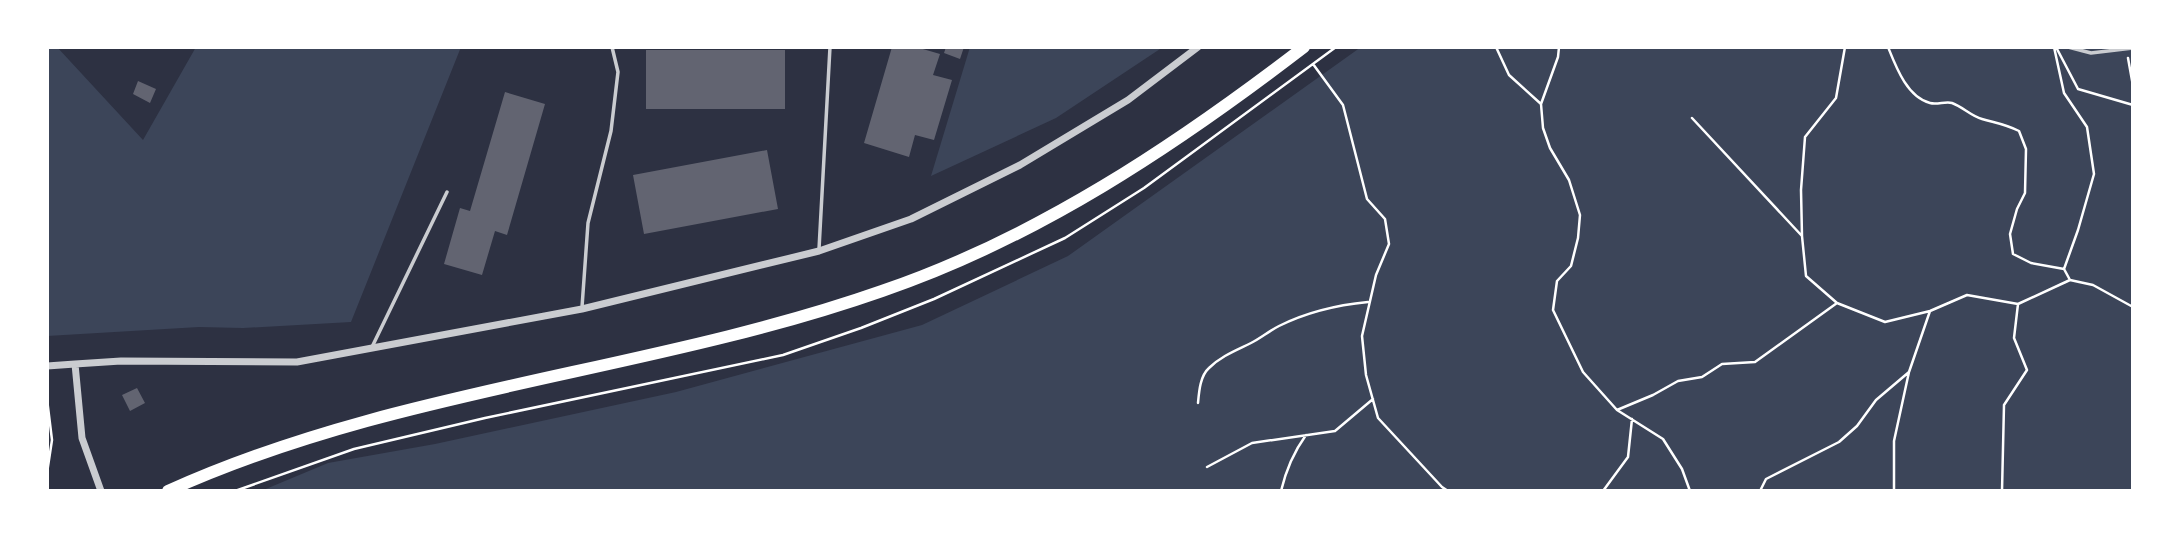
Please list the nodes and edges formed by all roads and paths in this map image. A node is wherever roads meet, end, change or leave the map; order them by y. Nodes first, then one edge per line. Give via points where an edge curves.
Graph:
1 (612, 47) edge
2 (831, 47) edge
3 (1198, 47) edge
4 (1304, 47) edge
5 (1496, 47) edge
6 (1559, 47) edge
7 (1845, 47) edge
8 (1888, 47) edge
9 (2055, 47) edge
10 (2068, 47) edge
11 (2126, 48) edge
12 (2133, 48) edge
13 (1313, 64) dead end
14 (2133, 86) edge
15 (1541, 104) junction
16 (2133, 105) edge
17 (1692, 118) dead end
18 (447, 192) dead end
19 (1802, 236) junction
20 (819, 251) junction
21 (2064, 270) junction
22 (2070, 280) junction
23 (1369, 303) junction
24 (1837, 303) junction
25 (2018, 304) junction
26 (2133, 307) edge
27 (582, 309) junction
28 (1930, 311) junction
29 (372, 347) junction
30 (75, 364) junction
31 (47, 366) edge
32 (1909, 372) junction
33 (47, 399) edge
34 (1373, 399) junction
35 (1198, 403) dead end
36 (1617, 410) junction
37 (1632, 419) junction
38 (1306, 436) junction
39 (1207, 467) dead end
40 (47, 473) edge
41 (101, 491) edge
42 (168, 491) edge
43 (1281, 491) edge
44 (1448, 491) edge
45 (1603, 491) edge
46 (1690, 491) edge
47 (1760, 491) edge
48 (1894, 491) edge
49 (2002, 491) edge

1 - 27 lane via 618,72 613,119 588,223
2 - 20 lane
3 - 20 street via 1128,100 1020,165 911,219
4 - 42 main road via 1228,105 1083,199 943,269 814,313 704,343 350,424
5 - 15 path via 1509,75
6 - 15 path
7 - 19 path via 1836,98 1805,137
8 - 21 path via 1902,80 1921,98 1951,103 2019,131 2026,149 2025,193 2010,234 2013,254
9 - 16 path via 2078,89
9 - 21 path via 2064,93 2087,127 2094,174
10 - 11 lane via 2091,53
11 - 12 lane
11 - 14 path
13 - 23 path via 1343,105 1367,199 1385,219 1389,244
15 - 36 path via 1550,148 1569,180 1580,215 1571,266 1557,281 1553,310 1583,372
17 - 19 path
18 - 29 lane
19 - 24 path via 1806,276
20 - 27 street
21 - 22 path
22 - 25 path
22 - 26 path via 2093,285
23 - 34 path via 1362,336
23 - 35 path via 1314,312 1232,352 1207,369
24 - 28 path via 1885,321
24 - 36 path via 1755,362 1721,365
25 - 28 path via 1967,295
25 - 49 path via 2014,338 2027,370 2004,405
27 - 29 street
28 - 32 path
29 - 30 street via 297,362 121,360
30 - 31 street
30 - 41 street via 82,438
32 - 47 path via 1876,400 1839,442 1766,479
32 - 48 path via 1894,441
33 - 40 path via 52,440
34 - 38 path via 1335,431
34 - 44 path via 1378,418
36 - 37 path
37 - 45 path via 1628,457
37 - 46 path via 1663,439
38 - 39 path via 1252,443
38 - 43 path via 1285,472

